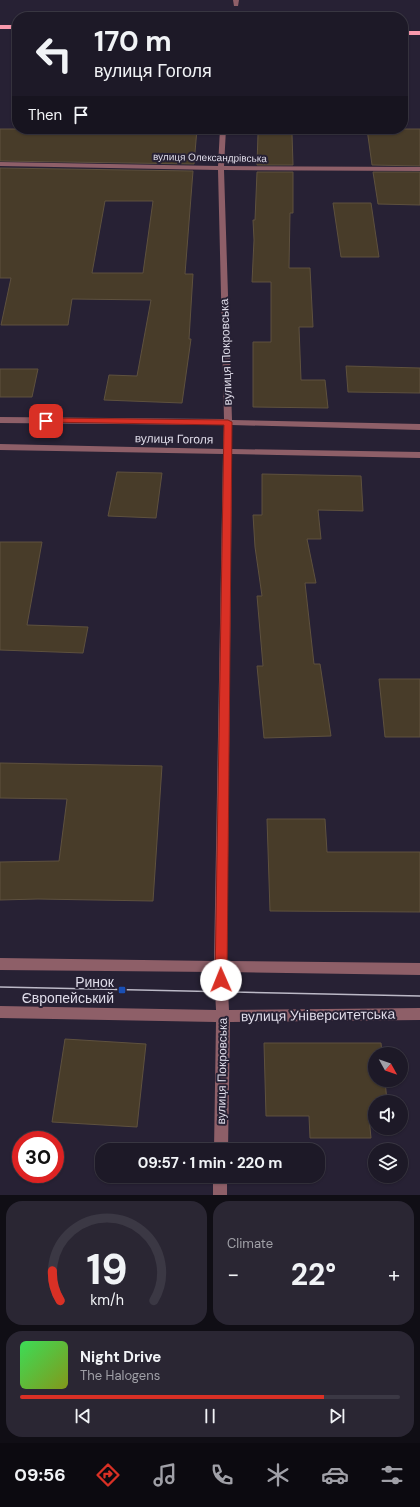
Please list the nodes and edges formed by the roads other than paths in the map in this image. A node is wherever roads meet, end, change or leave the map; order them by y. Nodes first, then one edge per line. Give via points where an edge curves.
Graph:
1 (0, 27) edge
2 (12, 27) edge
3 (408, 33) edge
4 (420, 33) edge
5 (222, 134) edge
6 (0, 164) edge
7 (221, 168) junction
8 (420, 169) edge
9 (0, 420) edge
10 (228, 422) junction
11 (420, 427) edge
12 (0, 447) edge
13 (228, 452) junction
14 (420, 455) edge
15 (0, 964) edge
16 (220, 967) junction
17 (420, 969) edge
18 (0, 1012) edge
19 (420, 1014) edge
20 (223, 1016) junction
21 (221, 1143) edge
22 (220, 1183) edge
23 (220, 1195) edge

1 - 2 main road
3 - 4 main road
5 - 7 street, вулиця Покровська
6 - 7 street, вулиця Олександрівська
7 - 8 street, вулиця Олександрівська
7 - 10 street, вулиця Покровська
9 - 10 street, вулиця Гоголя
10 - 11 street, вулиця Гоголя
10 - 13 street, вулиця Покровська
12 - 13 street, вулиця Гоголя
13 - 14 street, вулиця Гоголя
13 - 16 street, вулиця Покровська
15 - 16 street
16 - 17 street
16 - 20 street, вулиця Покровська
18 - 20 street, вулиця Університетська
19 - 20 street, вулиця Університетська
20 - 21 street, вулиця Покровська
22 - 23 street

